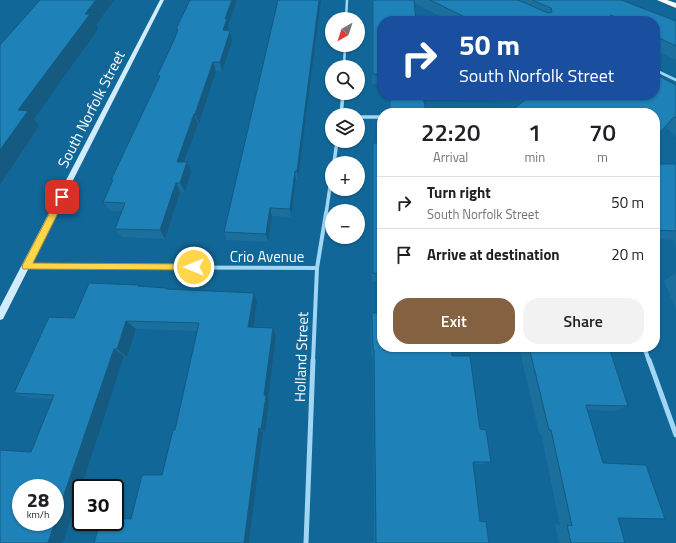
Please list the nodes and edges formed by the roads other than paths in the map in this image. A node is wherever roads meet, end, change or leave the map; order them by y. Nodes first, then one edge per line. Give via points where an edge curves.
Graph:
1 (162, 0) edge
2 (348, 0) edge
3 (661, 0) edge
4 (676, 6) edge
5 (347, 12) edge
6 (660, 72) edge
7 (676, 80) edge
8 (365, 117) edge
9 (377, 118) edge
10 (328, 196) edge
11 (26, 267) junction
12 (316, 268) junction
13 (0, 316) edge
14 (646, 352) edge
15 (676, 435) edge
16 (306, 543) edge

1 - 11 main road, South Norfolk Street
2 - 5 street
3 - 4 highway
6 - 7 street
8 - 9 street
10 - 12 street, Holland Street
11 - 12 street, Crio Avenue
11 - 13 main road, South Norfolk Street
12 - 16 street, Holland Street
14 - 15 street

